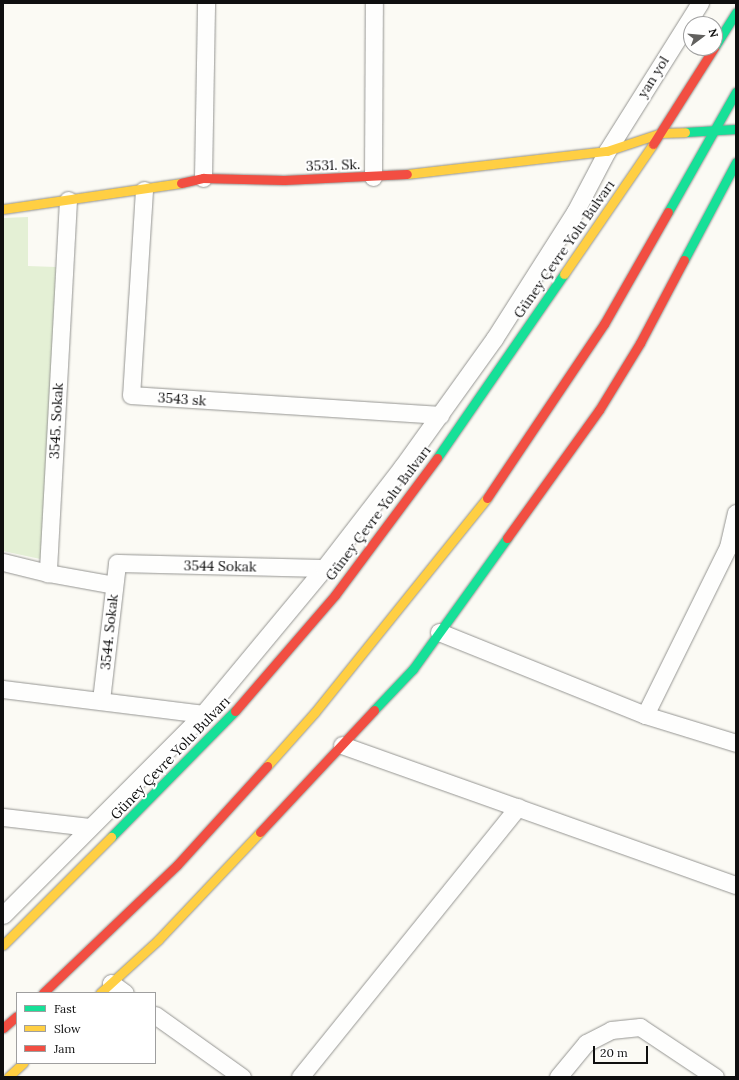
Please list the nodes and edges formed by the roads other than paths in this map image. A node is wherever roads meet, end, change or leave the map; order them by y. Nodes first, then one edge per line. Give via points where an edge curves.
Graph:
1 (206, 3) edge
2 (374, 3) edge
3 (700, 3) edge
4 (736, 12) edge
5 (723, 33) edge
6 (708, 56) edge
7 (736, 92) edge
8 (736, 129) edge
9 (712, 132) junction
10 (661, 133) junction
11 (607, 151) junction
12 (736, 162) edge
13 (373, 177) junction
14 (203, 178) junction
15 (144, 190) junction
16 (728, 193) edge
17 (68, 200) junction
18 (3, 209) edge
19 (440, 415) junction
20 (736, 513) edge
21 (3, 562) edge
22 (117, 563) joint
23 (324, 568) junction
24 (48, 573) junction
25 (114, 585) junction
26 (440, 632) junction
27 (3, 689) edge
28 (101, 700) junction
29 (204, 714) junction
30 (645, 715) junction
31 (736, 743) edge
32 (342, 745) junction
33 (518, 807) junction
34 (3, 817) edge
35 (89, 827) junction
36 (736, 885) edge
37 (3, 915) edge
38 (3, 945) edge
39 (106, 988) edge
40 (44, 992) edge
41 (121, 992) edge
42 (156, 1016) edge
43 (16, 1017) edge
44 (3, 1028) edge
45 (22, 1064) edge
46 (8, 1077) edge
47 (242, 1077) edge
48 (300, 1077) edge
49 (558, 1077) edge
50 (715, 1077) edge

1 - 14 street
2 - 13 street
3 - 11 street, yan yol
4 - 5 main road, Güney Çevre Yolu Bulvarı
6 - 10 main road, Güney Çevre Yolu Bulvarı
7 - 9 main road
8 - 9 main road, 3531. Sk.
9 - 10 main road, 3531. Sk.
9 - 40 main road via 604,324 475,516 315,712 182,859
10 - 11 main road, 3531. Sk.
10 - 38 main road, Güney Çevre Yolu Bulvarı via 416,489 335,595 223,725
11 - 13 main road, 3531. Sk.
11 - 19 street, yan yol via 575,212 494,339
12 - 16 main road
13 - 14 main road, 3531. Sk. via 284,180
14 - 15 main road, 3531. Sk.
15 - 17 main road, 3531. Sk.
15 - 19 street, 3543 sk via 131,395
16 - 26 main road via 599,410
17 - 18 main road, 3531. Sk.
17 - 24 street, 3545. Sokak
19 - 23 street, yan yol
20 - 30 street via 728,547
21 - 24 street
22 - 23 street, 3544 Sokak
22 - 25 street, 3544. Sokak
23 - 29 street, yan yol
24 - 25 street
25 - 28 street, 3544. Sokak
26 - 30 street
26 - 32 main road via 413,669
27 - 28 street
28 - 29 street
29 - 35 street, yan yol
30 - 31 street
32 - 33 street
32 - 39 main road via 158,940
33 - 36 street
33 - 48 street
34 - 35 street
35 - 37 street, yan yol
39 - 41 street
42 - 47 street
43 - 44 main road
45 - 46 main road
49 - 50 street via 586,1043 611,1030 640,1027

